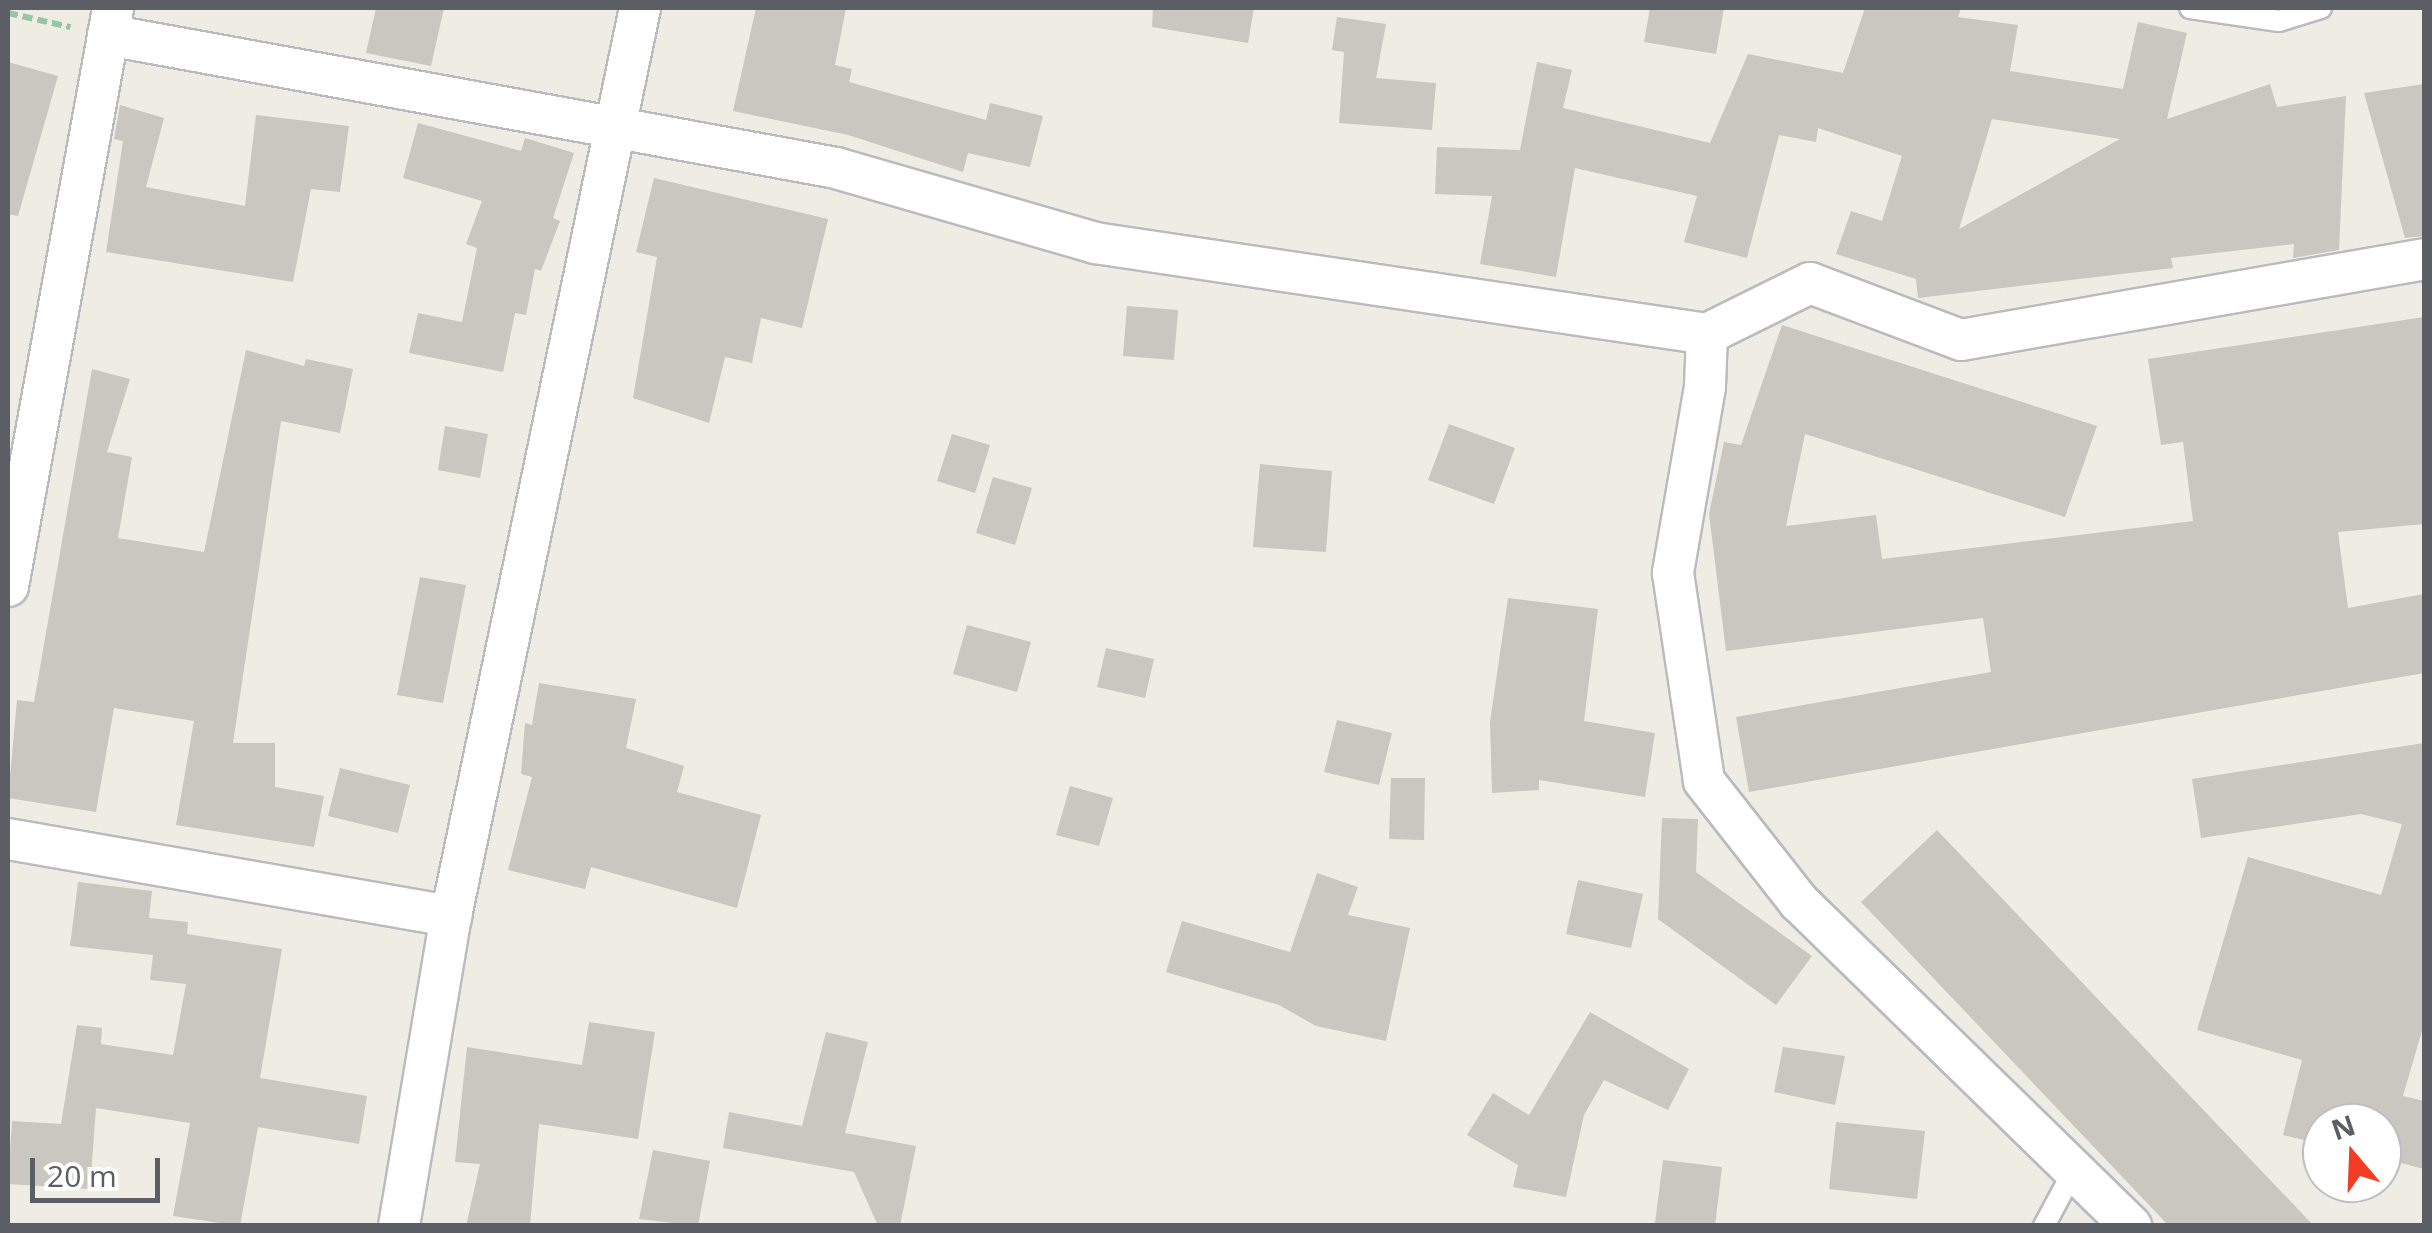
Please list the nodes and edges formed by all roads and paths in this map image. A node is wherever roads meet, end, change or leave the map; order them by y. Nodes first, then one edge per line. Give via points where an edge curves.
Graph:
1 (640, 8) edge
2 (2190, 8) edge
3 (2321, 8) edge
4 (8, 14) edge
5 (110, 21) edge
6 (615, 130) junction
7 (2424, 259) edge
8 (1707, 334) junction
9 (8, 586) edge
10 (8, 839) edge
11 (451, 916) junction
12 (2075, 1168) junction
13 (398, 1226) edge
14 (2044, 1226) edge
15 (2131, 1226) edge

1 - 6 street
2 - 3 lane via 2279,20
4 - 5 path
5 - 6 street
5 - 9 street
6 - 8 street via 836,168 1095,243
6 - 11 street
7 - 8 street via 1960,340 1810,284
8 - 12 street via 1705,387 1673,572 1704,781 1799,902
10 - 11 street
11 - 13 street
12 - 14 lane
12 - 15 street

